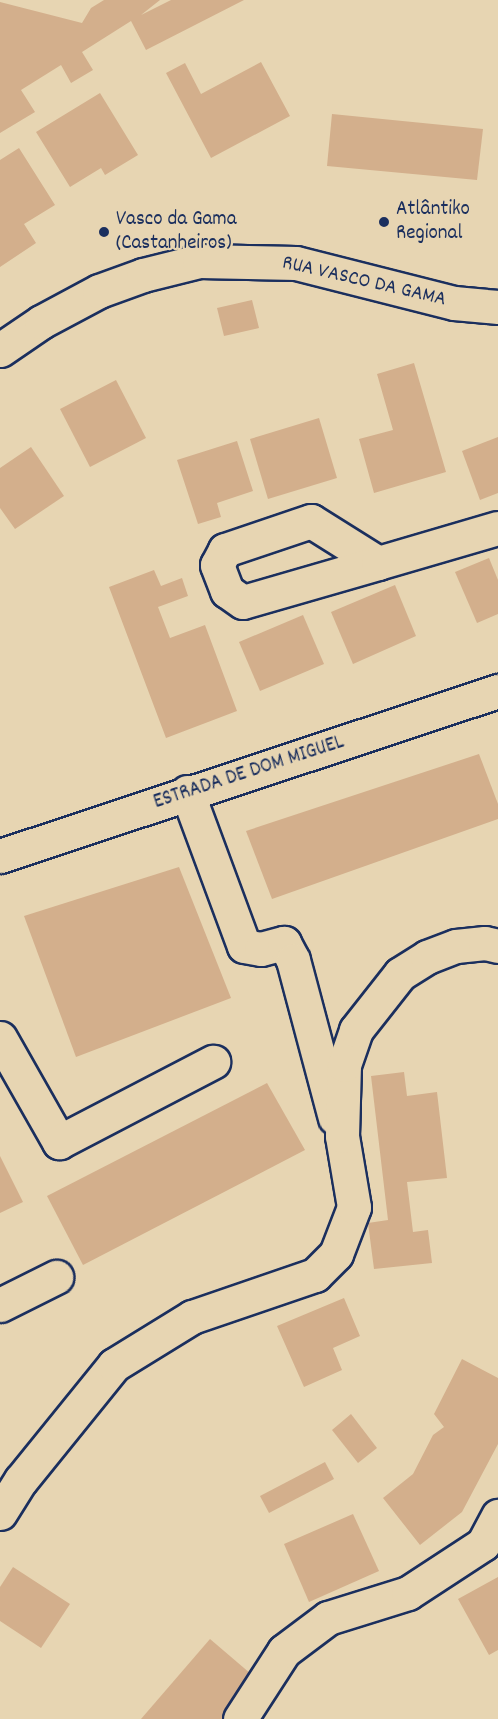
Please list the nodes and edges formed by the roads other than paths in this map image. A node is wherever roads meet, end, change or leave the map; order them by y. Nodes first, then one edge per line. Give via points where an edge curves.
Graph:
1 (498, 307) edge
2 (0, 350) edge
3 (498, 528) edge
4 (378, 563) dead end
5 (498, 691) edge
6 (187, 792) junction
7 (0, 856) edge
8 (498, 946) edge
9 (0, 1038) edge
10 (213, 1062) dead end
11 (342, 1136) junction
12 (56, 1277) dead end
13 (0, 1305) edge
14 (0, 1513) edge
15 (498, 1516) edge
16 (240, 1719) edge

1 - 2 street, RUA VASCO DA GAMA via 454,303 297,263 199,261 99,291 41,322
3 - 4 street
5 - 6 street, ESTRADA DE DOM MIGUEL
6 - 7 street, ESTRADA DE DOM MIGUEL
6 - 11 street via 243,946 261,949 284,943 293,960 327,1101
8 - 11 street via 456,946 427,957 400,974 376,1003 356,1030 344,1065
9 - 10 street via 59,1142
11 - 14 street via 354,1207 336,1254 315,1275 192,1317 114,1365 21,1480
12 - 13 street
15 - 16 street via 483,1544 408,1593 328,1618 284,1651

